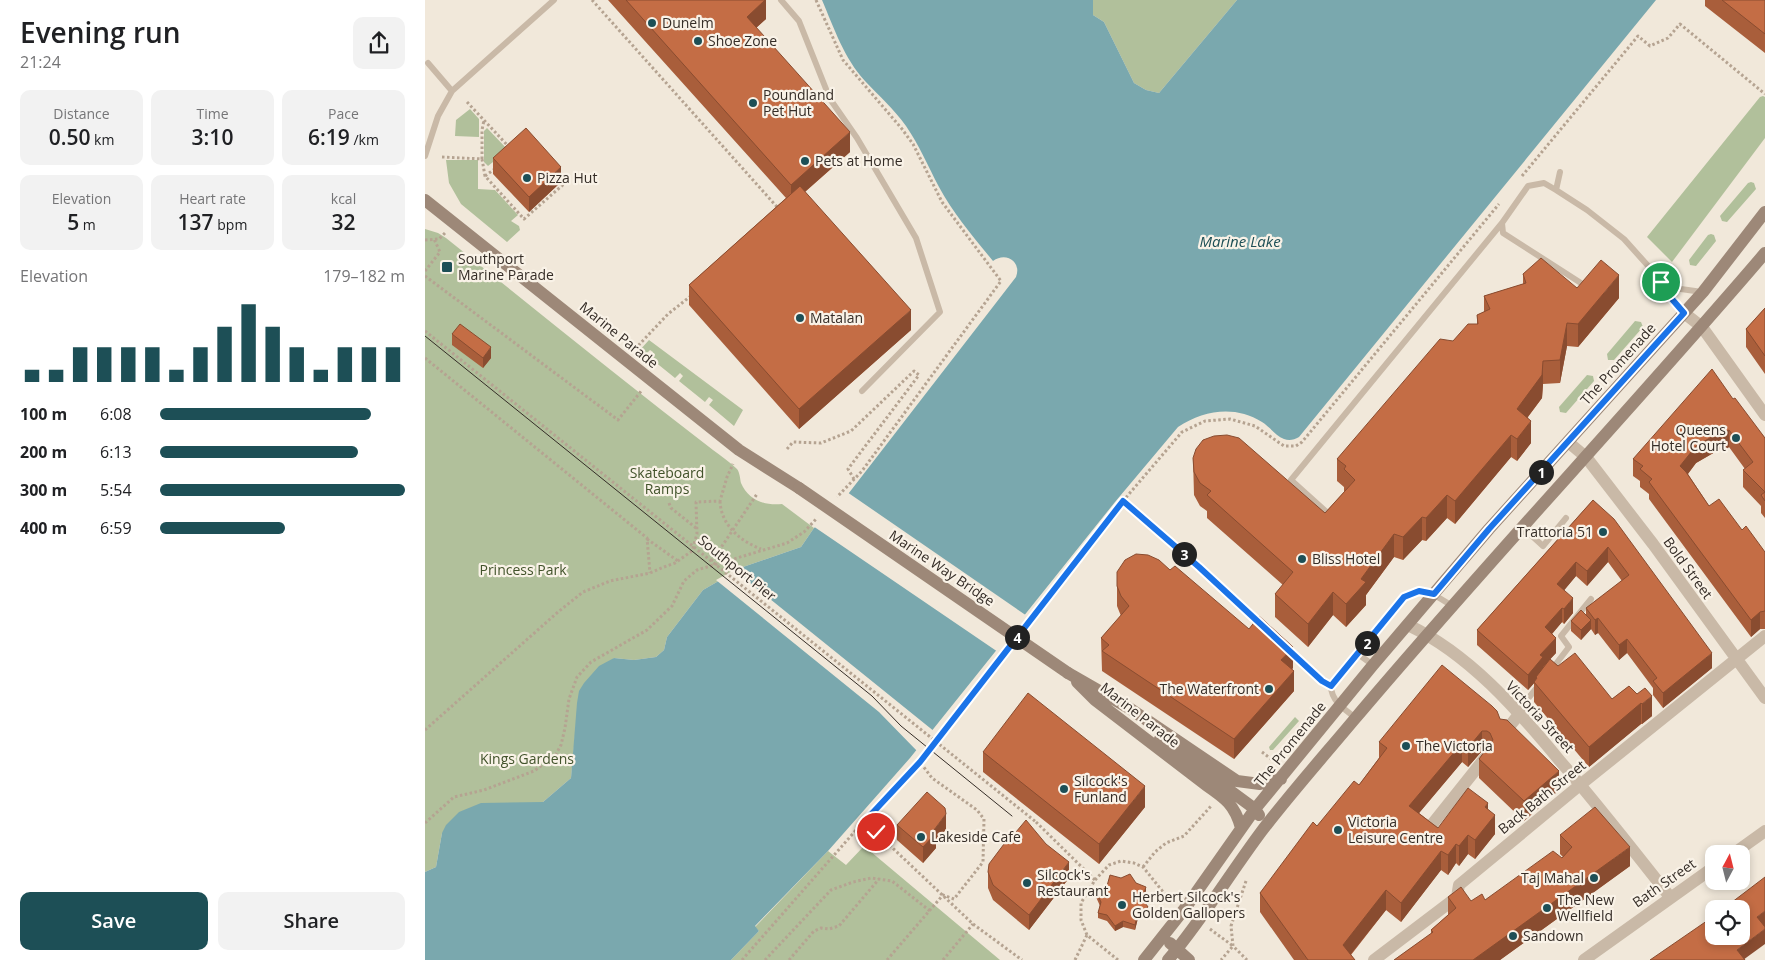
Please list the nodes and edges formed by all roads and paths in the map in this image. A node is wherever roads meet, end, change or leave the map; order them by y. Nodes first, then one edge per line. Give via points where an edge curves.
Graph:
1 (554, 0) edge
2 (592, 0) edge
3 (781, 0) edge
4 (815, 0) edge
5 (428, 63) dead end
6 (452, 91) junction
7 (1765, 94) edge
8 (467, 102) dead end
9 (484, 119) junction
10 (518, 145) edge
11 (425, 156) edge
12 (442, 157) dead end
13 (482, 159) junction
14 (499, 164) edge
15 (1560, 172) dead end
16 (485, 176) junction
17 (558, 176) edge
18 (1519, 180) dead end
19 (1556, 190) junction
20 (425, 200) edge
21 (1500, 203) dead end
22 (780, 209) edge
23 (1765, 212) edge
24 (1502, 223) junction
25 (445, 232) dead end
26 (434, 239) junction
27 (425, 240) edge
28 (1765, 253) edge
29 (425, 271) edge
30 (425, 276) edge
31 (1585, 285) edge
32 (1667, 287) junction
33 (696, 291) edge
34 (1703, 292) junction
35 (1684, 313) junction
36 (1702, 326) junction
37 (425, 331) edge
38 (639, 345) dead end
39 (425, 358) edge
40 (1620, 384) junction
41 (642, 390) dead end
42 (862, 391) dead end
43 (1635, 402) junction
44 (1765, 415) edge
45 (1568, 442) junction
46 (787, 449) dead end
47 (1586, 457) junction
48 (733, 464) dead end
49 (854, 479) junction
50 (799, 488) joint
51 (757, 494) dead end
52 (835, 499) dead end
53 (721, 501) junction
54 (1123, 501) junction
55 (669, 502) dead end
56 (822, 512) dead end
57 (1331, 516) edge
58 (1566, 518) dead end
59 (1522, 527) junction
60 (696, 528) junction
61 (1489, 529) junction
62 (647, 538) junction
63 (1507, 544) junction
64 (762, 550) junction
65 (678, 561) junction
66 (711, 561) junction
67 (650, 573) junction
68 (1434, 594) junction
69 (1591, 599) dead end
70 (1452, 607) junction
71 (1261, 624) edge
72 (1408, 625) junction
73 (1021, 632) dead end
74 (1429, 635) junction
75 (1765, 636) edge
76 (1010, 647) dead end
77 (1289, 650) edge
78 (1358, 654) junction
79 (1736, 660) junction
80 (1373, 665) junction
81 (1068, 673) junction
82 (1547, 676) edge
83 (1541, 683) edge
84 (1331, 686) junction
85 (1765, 698) edge
86 (1340, 706) junction
87 (1129, 708) junction
88 (1519, 712) junction
89 (1356, 718) junction
90 (425, 730) edge
91 (1505, 732) edge
92 (1262, 752) dead end
93 (1485, 758) edge
94 (920, 762) junction
95 (1281, 773) junction
96 (1580, 785) junction
97 (1214, 804) dead end
98 (1255, 809) junction
99 (864, 822) junction
100 (425, 823) edge
101 (1263, 825) junction
102 (1429, 827) edge
103 (1241, 828) junction
104 (1765, 831) edge
105 (1746, 845) edge
106 (1705, 873) edge
107 (1249, 875) dead end
108 (879, 879) junction
109 (1095, 880) junction
110 (943, 895) junction
111 (1670, 897) junction
112 (930, 911) junction
113 (973, 924) junction
114 (1087, 935) junction
115 (1163, 937) junction
116 (1177, 949) junction
117 (743, 960) edge
118 (765, 960) edge
119 (789, 960) edge
120 (887, 960) edge
121 (943, 960) edge
122 (1022, 960) edge
123 (1075, 960) edge
124 (1118, 960) edge
125 (1144, 960) edge
126 (1168, 960) edge
127 (1189, 960) edge
128 (1247, 960) edge
129 (1374, 960) edge
130 (1584, 960) edge

1 - 6 lane
2 - 22 path
3 - 42 lane via 799,20 830,99 917,238 940,312
4 - 49 path via 843,60 913,144 942,202 1001,281
5 - 6 lane
6 - 11 lane via 438,116
7 - 18 path via 1680,24 1668,38 1650,46 1638,36
8 - 9 path
9 - 10 path via 512,150
9 - 13 path
12 - 13 path
13 - 16 path
14 - 16 path
15 - 19 lane
16 - 17 path via 524,219 565,183
19 - 24 lane via 1544,183 1528,186
19 - 32 lane via 1624,238
20 - 50 main road, Marine Parade via 739,450
21 - 54 path via 1302,442 1296,446 1284,446 1243,422 1205,421 1182,432
23 - 34 main road, The Promenade
24 - 31 lane via 1503,233
24 - 57 lane via 1291,480
25 - 26 path via 439,239
26 - 27 path
26 - 29 path via 440,252
28 - 36 main road
30 - 41 path via 618,420
32 - 34 lane
32 - 35 lane via 1671,298
33 - 38 path via 668,314
34 - 35 main road, The Promenade
35 - 36 street
35 - 40 main road, The Promenade
36 - 43 main road
36 - 44 street
37 - 66 path, Southport Pier, bridge
39 - 62 path
40 - 43 main road
40 - 45 main road, The Promenade
43 - 47 main road
45 - 47 street
45 - 61 main road, The Promenade
46 - 49 path via 793,442 821,443 851,431 914,371 919,375 848,469
47 - 59 main road
47 - 79 street, Bold Street
48 - 53 path
49 - 52 path
50 - 81 main road, Marine Way Bridge, bridge
51 - 66 path, bridge
53 - 60 path via 695,502
53 - 64 path via 724,519 735,534
54 - 71 path
54 - 73 path
55 - 60 path via 671,508
56 - 64 path via 787,543
58 - 59 lane via 1543,546
59 - 63 main road
60 - 65 path via 692,551
61 - 63 main road
61 - 68 main road, The Promenade
62 - 65 path
62 - 67 path
63 - 70 main road
64 - 100 path via 697,570 684,581 672,606 647,630 591,662 577,677 569,699 561,744 555,756 534,771 484,790 454,797
65 - 67 path
66 - 109 path, Southport Pier, bridge via 1036,822
67 - 90 path via 610,581 583,592
68 - 70 lane
68 - 72 main road, The Promenade
68 - 78 lane via 1419,591 1404,597
69 - 82 lane via 1561,636 1569,647
70 - 74 main road
72 - 74 street, Victoria Street
72 - 80 main road, The Promenade
74 - 88 street, Victoria Street via 1454,652
74 - 89 main road
75 - 79 street, Back Bath Street
76 - 94 path
77 - 84 path
78 - 80 lane
78 - 84 lane
79 - 85 street, Bold Street
79 - 96 street, Back Bath Street
80 - 86 main road, The Promenade
81 - 87 main road, Marine Parade
81 - 103 main road, Marine Parade via 1095,700 1224,797 1235,809
83 - 88 lane
84 - 86 lane via 1331,694
86 - 89 lane
86 - 95 main road, The Promenade
87 - 95 main road, Marine Parade via 1237,781 1260,784
87 - 98 main road, Marine Parade via 1149,731
88 - 91 street
88 - 96 street, Victoria Street
89 - 101 main road
92 - 95 path
93 - 102 street
94 - 99 path
94 - 110 path via 932,778 977,810 984,819 983,862 954,899
95 - 98 main road, The Promenade
96 - 111 street, Victoria Street
96 - 129 street, Back Bath Street via 1459,885 1457,897
97 - 109 path via 1184,836 1166,843 1143,867 1121,861 1109,865
98 - 101 main road
98 - 103 main road, The Promenade
99 - 110 path
99 - 117 path
101 - 103 main road
101 - 116 main road via 1199,922
103 - 115 main road, The Promenade
104 - 105 street
106 - 111 street, Bath Street
107 - 128 path via 1231,926 1233,946
108 - 112 path via 892,881
108 - 118 path via 871,878 831,890
108 - 119 path via 839,926 814,931
109 - 114 path via 1081,903 1081,920
110 - 112 path
110 - 113 path
111 - 130 street, Bath Street
112 - 120 path
113 - 121 path
113 - 122 path
114 - 123 path
114 - 124 path
115 - 116 main road
115 - 125 main road, The Promenade
116 - 126 main road
116 - 127 main road

